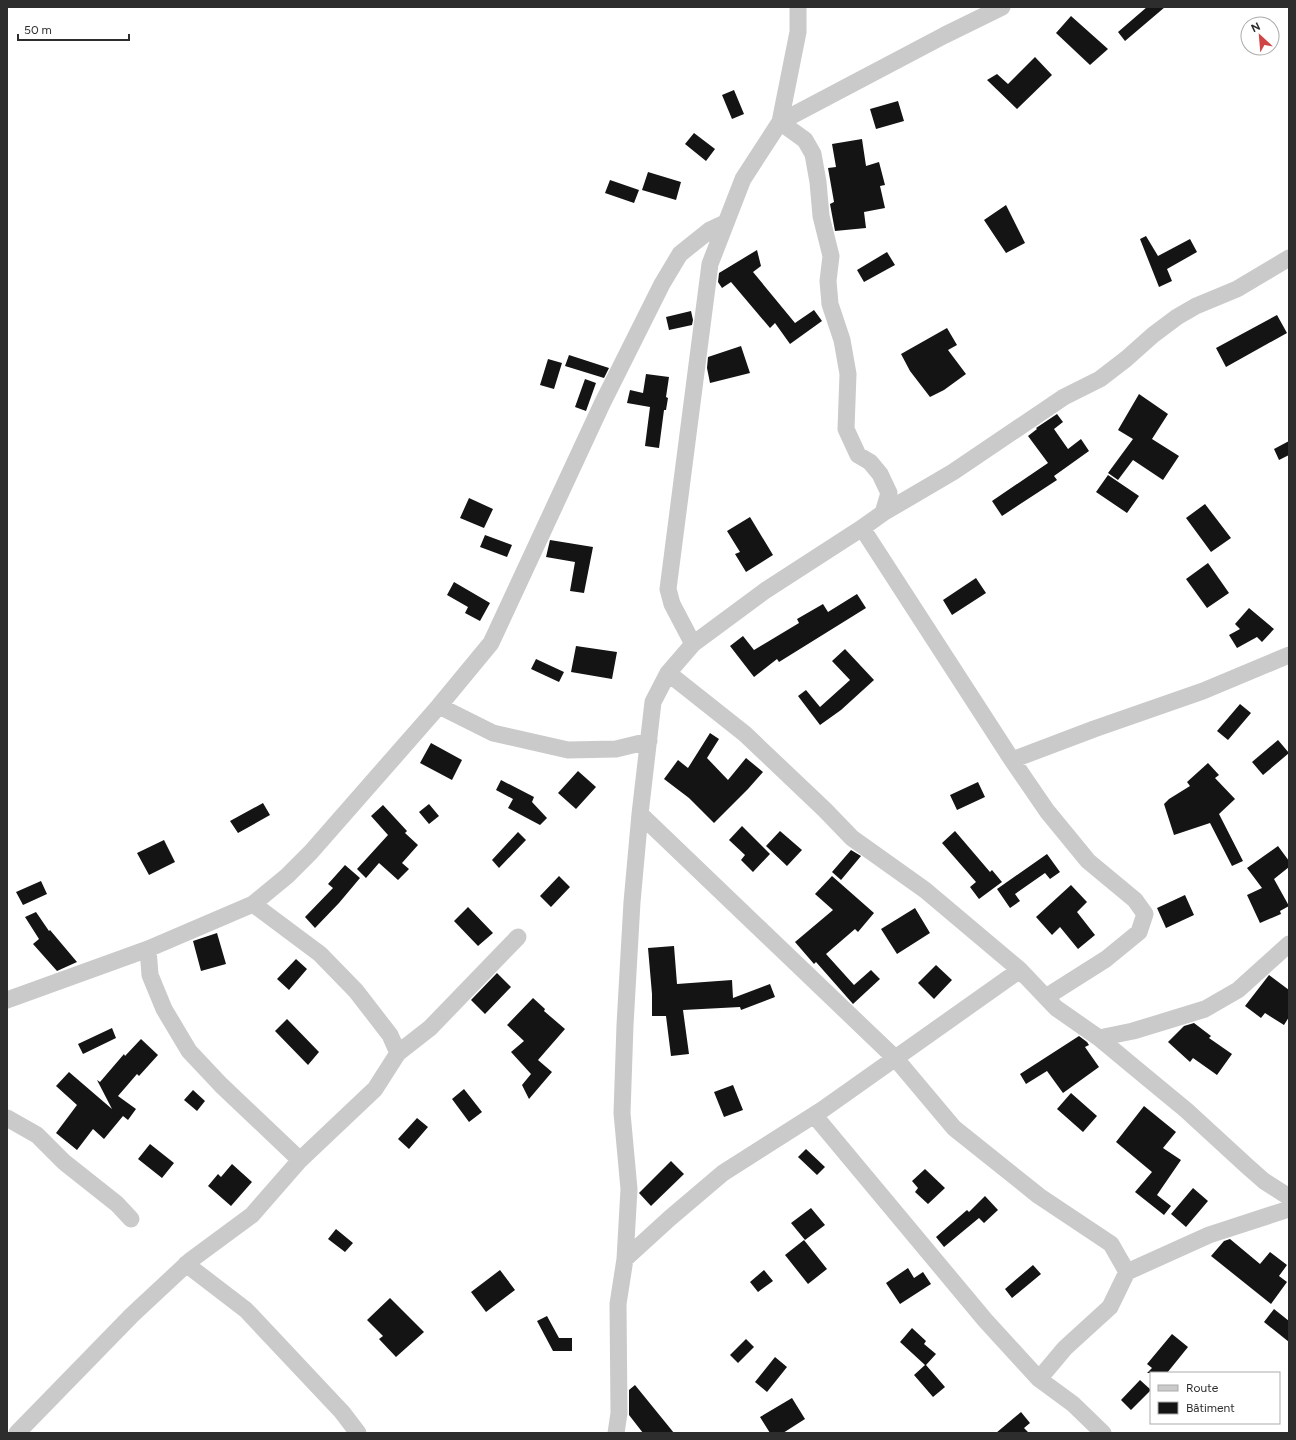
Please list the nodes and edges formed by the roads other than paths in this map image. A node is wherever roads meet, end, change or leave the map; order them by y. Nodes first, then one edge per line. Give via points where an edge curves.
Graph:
1 (798, 7) edge
2 (1002, 7) edge
3 (780, 122) junction
4 (725, 223) junction
5 (1289, 258) edge
6 (883, 513) junction
7 (862, 528) junction
8 (693, 644) junction
9 (1289, 655) edge
10 (668, 673) junction
11 (439, 706) junction
12 (649, 740) junction
13 (1012, 760) junction
14 (640, 814) junction
15 (253, 904) junction
16 (518, 937) dead end
17 (1289, 944) edge
18 (148, 949) junction
19 (1020, 970) junction
20 (1046, 997) junction
21 (7, 1000) edge
22 (1099, 1038) junction
23 (398, 1053) junction
24 (896, 1059) junction
25 (814, 1115) junction
26 (7, 1118) edge
27 (300, 1160) junction
28 (1289, 1197) edge
29 (1289, 1209) edge
30 (131, 1219) dead end
31 (625, 1259) junction
32 (186, 1264) junction
33 (1127, 1272) junction
34 (1039, 1379) junction
35 (619, 1412) junction
36 (17, 1433) edge
37 (358, 1433) edge
38 (616, 1433) edge
39 (624, 1433) edge
40 (1103, 1433) edge

1 - 3 street via 798,32
2 - 3 street
3 - 4 street via 743,179
3 - 6 street via 805,140 813,154 821,216 831,256 828,280 830,304 842,340 848,374 846,429 858,455 870,462 880,474 889,493
4 - 8 street via 710,264 668,589 672,604
4 - 11 street via 710,230 680,254 662,284 602,404 491,643
5 - 6 street via 1237,288 1177,317 1100,378 1064,397 953,472
6 - 7 street
7 - 8 street via 766,590
7 - 13 street
8 - 10 street
9 - 13 street via 1203,691
10 - 12 street via 653,702
10 - 19 street via 745,734 852,838 925,890
11 - 12 street via 493,733 568,750 616,749
11 - 15 street via 311,852
12 - 14 street
13 - 20 street via 1047,811 1088,860 1135,900 1145,914 1139,932 1106,959
14 - 24 street
14 - 31 street via 630,933 622,1113 629,1189
15 - 18 street
15 - 23 street via 320,954 351,985 390,1035
16 - 23 street via 430,1028
17 - 22 street via 1238,990 1205,1009
18 - 21 street
18 - 27 street via 150,975 164,1009 189,1051
19 - 20 street
19 - 24 street
20 - 22 street via 1056,1008
22 - 28 street via 1186,1110 1264,1181
23 - 27 street via 375,1089
24 - 25 street
24 - 33 street via 954,1128 1039,1196 1111,1244
25 - 31 street via 723,1172
25 - 34 street via 985,1320
26 - 30 street via 37,1135 64,1162 117,1204
27 - 32 street via 252,1215
29 - 33 street via 1209,1235
31 - 35 street via 618,1304
32 - 36 street via 132,1315
32 - 37 street via 246,1310 342,1412
33 - 34 street via 1110,1307 1065,1348
34 - 40 street via 1073,1404
35 - 38 street
35 - 39 street

